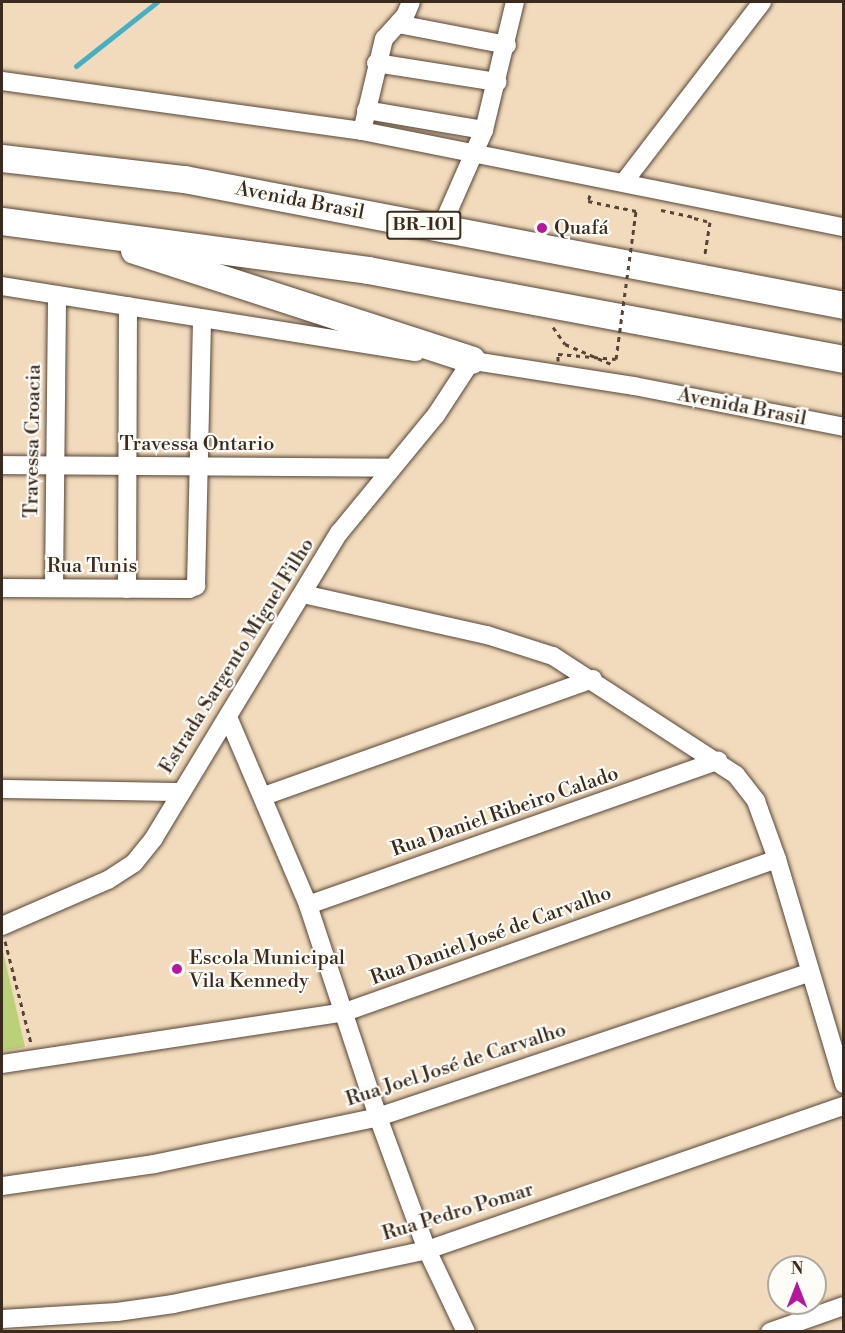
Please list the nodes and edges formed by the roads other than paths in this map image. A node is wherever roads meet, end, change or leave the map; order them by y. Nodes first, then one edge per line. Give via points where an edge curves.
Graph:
1 (411, 2) edge
2 (512, 2) edge
3 (762, 2) edge
4 (398, 24) junction
5 (507, 45) junction
6 (376, 63) junction
7 (2, 81) edge
8 (498, 82) junction
9 (366, 110) junction
10 (362, 130) junction
11 (484, 130) junction
12 (475, 152) junction
13 (2, 158) edge
14 (624, 182) junction
15 (2, 222) edge
16 (843, 226) edge
17 (441, 228) junction
18 (67, 229) junction
19 (2, 286) edge
20 (57, 295) junction
21 (843, 305) edge
22 (128, 306) junction
23 (202, 320) junction
24 (843, 358) edge
25 (472, 360) junction
26 (843, 427) edge
27 (2, 465) edge
28 (54, 466) junction
29 (128, 466) junction
30 (200, 466) junction
31 (392, 468) junction
32 (2, 588) edge
33 (54, 588) junction
34 (127, 589) junction
35 (303, 594) junction
36 (593, 679) junction
37 (228, 717) junction
38 (718, 761) junction
39 (2, 789) edge
40 (179, 792) junction
41 (264, 796) junction
42 (777, 859) junction
43 (308, 905) junction
44 (3, 932) edge
45 (809, 973) junction
46 (345, 1012) junction
47 (2, 1064) edge
48 (843, 1084) edge
49 (843, 1106) edge
50 (378, 1117) junction
51 (2, 1186) edge
52 (427, 1250) junction
53 (843, 1306) edge
54 (2, 1318) edge
55 (466, 1332) edge
56 (770, 1332) edge

1 - 4 street
2 - 5 street
3 - 14 street
4 - 5 street
4 - 6 street via 384,39
5 - 8 street
6 - 8 street
6 - 9 street
7 - 10 street
8 - 11 street
9 - 10 street
9 - 11 street
10 - 12 street
11 - 12 street
12 - 14 street
12 - 17 street
13 - 17 highway, Avenida Brasil / BR-101 via 184,179
14 - 16 street
15 - 18 highway
17 - 21 highway, Avenida Brasil / BR-101
18 - 24 highway via 368,270
18 - 25 highway
19 - 20 street, Avenida Brasil
20 - 22 street, Avenida Brasil
20 - 28 street, Travessa Croacia
22 - 23 street, Avenida Brasil
22 - 29 street
23 - 25 street, Avenida Brasil
23 - 30 street
25 - 26 street, Avenida Brasil
25 - 31 street, Estrada Sargento Miguel Filho via 436,416
27 - 28 street, Travessa Ontario
28 - 29 street, Travessa Ontario
28 - 33 street, Travessa Croacia
29 - 30 street, Travessa Ontario
29 - 34 street
30 - 31 street, Travessa Ontario
30 - 34 street, Rua Tunis via 197,582 193,588
31 - 35 street, Estrada Sargento Miguel Filho via 339,533
32 - 33 street, Rua Tunis
33 - 34 street, Rua Tunis
35 - 36 street via 530,647
35 - 37 street, Estrada Sargento Miguel Filho
36 - 38 street
36 - 41 street
37 - 40 street, Estrada Sargento Miguel Filho
37 - 41 street
38 - 42 street via 736,775 756,801
38 - 43 street, Rua Daniel Ribeiro Calado
39 - 40 street
40 - 44 street, Estrada Sargento Miguel Filho via 154,838 134,862 108,880
41 - 43 street
42 - 45 street
42 - 46 street, Rua Daniel José de Carvalho
43 - 46 street
45 - 48 street
45 - 50 street, Rua Joel José de Carvalho
46 - 47 street, Rua Daniel José de Carvalho
46 - 50 street
49 - 52 street, Rua Pedro Pomar
50 - 51 street, Rua Joel José de Carvalho via 154,1164
50 - 52 street
52 - 54 street, Rua Pedro Pomar via 173,1304 106,1313
52 - 55 street
53 - 56 street

